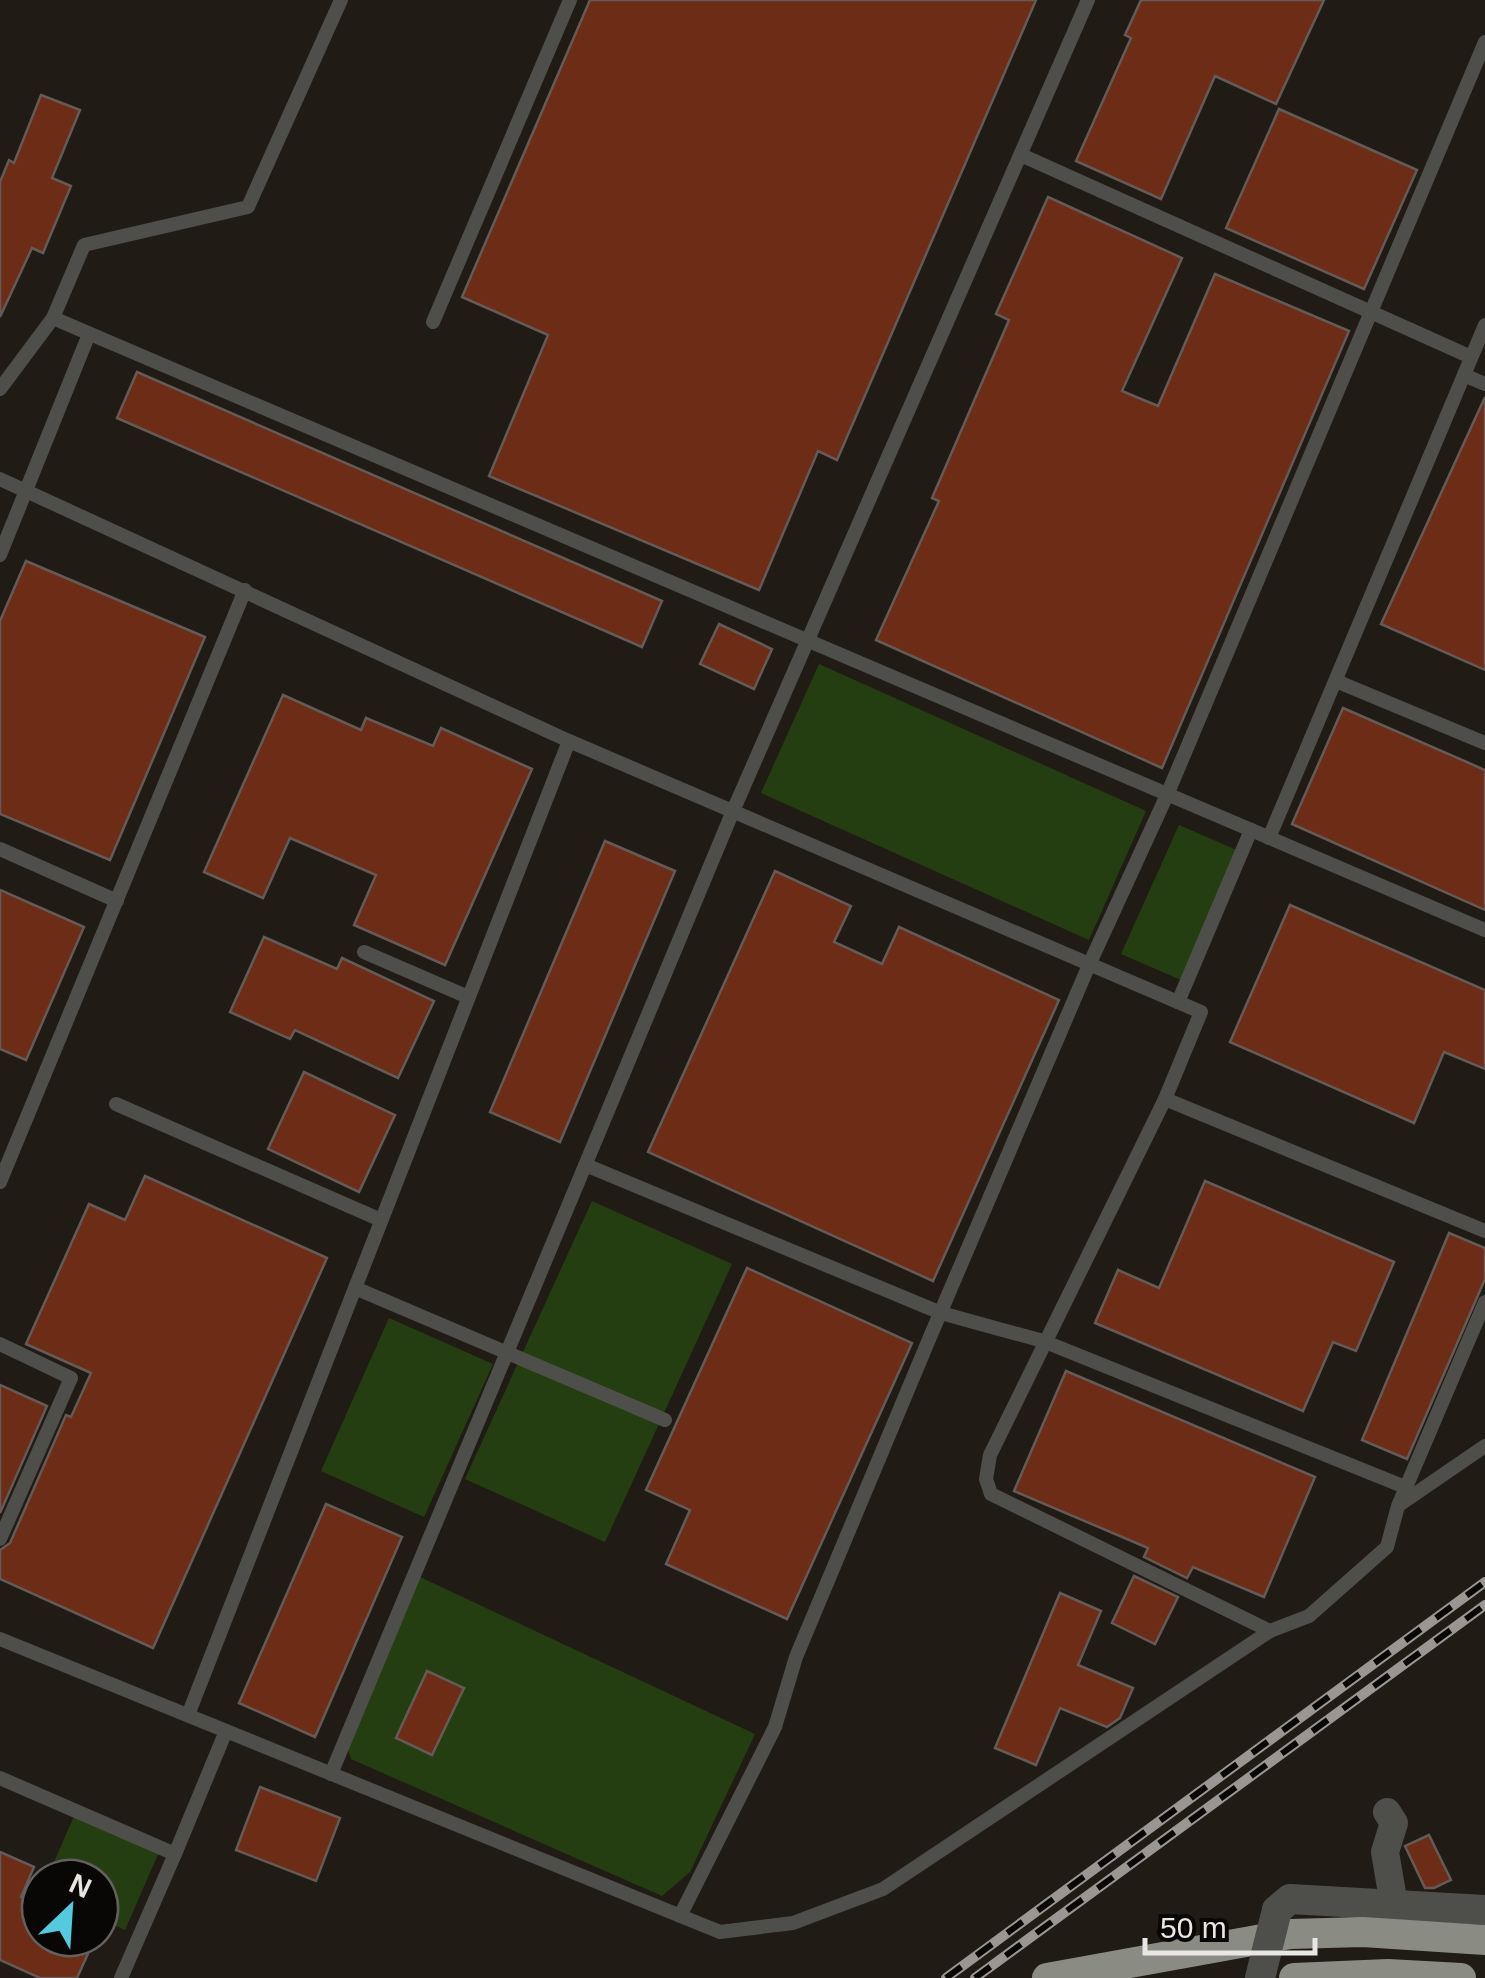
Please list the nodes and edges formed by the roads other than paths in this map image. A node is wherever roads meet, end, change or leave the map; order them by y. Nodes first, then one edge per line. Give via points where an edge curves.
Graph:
1 (341, 0) edge
2 (570, 0) edge
3 (1088, 0) edge
4 (1485, 42) edge
5 (1021, 155) junction
6 (1370, 314) junction
7 (53, 318) junction
8 (433, 322) dead end
9 (1485, 325) edge
10 (89, 334) junction
11 (1472, 358) junction
12 (1464, 375) junction
13 (1485, 384) edge
14 (0, 389) edge
15 (0, 478) edge
16 (26, 490) junction
17 (0, 555) edge
18 (245, 590) junction
19 (810, 642) junction
20 (1336, 681) junction
21 (569, 741) junction
22 (1485, 743) edge
23 (1167, 794) junction
24 (733, 811) junction
25 (1251, 830) junction
26 (1270, 838) junction
27 (0, 850) edge
28 (118, 900) junction
29 (1485, 930) edge
30 (364, 952) dead end
31 (1088, 965) junction
32 (468, 998) junction
33 (1178, 1002) junction
34 (1165, 1100) junction
35 (116, 1104) dead end
36 (588, 1166) junction
37 (0, 1182) edge
38 (381, 1220) junction
39 (1485, 1231) edge
40 (355, 1288) junction
41 (1485, 1302) edge
42 (940, 1313) junction
43 (1044, 1341) junction
44 (0, 1344) edge
45 (508, 1355) junction
46 (665, 1420) dead end
47 (1485, 1446) edge
48 (1405, 1487) junction
49 (1398, 1506) junction
50 (0, 1538) edge
51 (1270, 1631) junction
52 (0, 1639) edge
53 (188, 1715) junction
54 (226, 1731) junction
55 (331, 1774) junction
56 (0, 1778) edge
57 (1387, 1812) dead end
58 (175, 1854) junction
59 (1394, 1904) junction
60 (1485, 1910) edge
61 (680, 1916) junction
62 (1485, 1940) edge
63 (122, 1978) edge
64 (1047, 1978) edge
65 (1260, 1978) edge
66 (1294, 1978) edge
67 (1461, 1978) edge

1 - 7 lane via 248,207 84,245
2 - 8 lane
3 - 5 lane
4 - 6 lane
5 - 6 lane
5 - 19 lane
6 - 11 lane
6 - 23 lane
7 - 10 lane
7 - 14 lane
9 - 11 lane
10 - 16 lane
10 - 19 lane
11 - 12 lane
12 - 13 lane
12 - 20 lane
15 - 16 lane
16 - 17 lane
16 - 18 lane
18 - 21 lane
18 - 28 lane
19 - 23 lane
19 - 24 lane
20 - 22 lane
20 - 26 lane
21 - 24 lane
21 - 32 lane
23 - 25 lane
23 - 31 lane
24 - 31 lane
24 - 36 lane
25 - 26 lane
25 - 33 lane
26 - 29 lane
27 - 28 lane
28 - 37 lane
30 - 32 lane
31 - 33 lane
31 - 42 lane
32 - 38 lane
33 - 34 lane via 1201,1012
34 - 39 lane
34 - 43 lane
35 - 38 lane
36 - 42 lane
36 - 45 lane
38 - 40 lane
40 - 45 lane
40 - 53 lane
41 - 48 lane
42 - 43 lane
42 - 61 lane via 796,1657 775,1727
43 - 48 lane
43 - 51 lane via 990,1455 986,1478 992,1494
44 - 50 lane via 71,1378
45 - 46 lane
45 - 55 lane
47 - 49 lane
48 - 49 lane
49 - 51 lane via 1387,1548 1309,1616
51 - 61 lane via 883,1890 794,1923 720,1932
52 - 53 lane
53 - 54 lane
54 - 55 lane
54 - 58 lane
55 - 61 lane
56 - 58 lane
57 - 59 street via 1394,1823 1385,1852
58 - 63 lane
59 - 60 street
59 - 65 street, bridge via 1290,1899 1277,1910
62 - 64 highway via 1290,1934
66 - 67 highway

